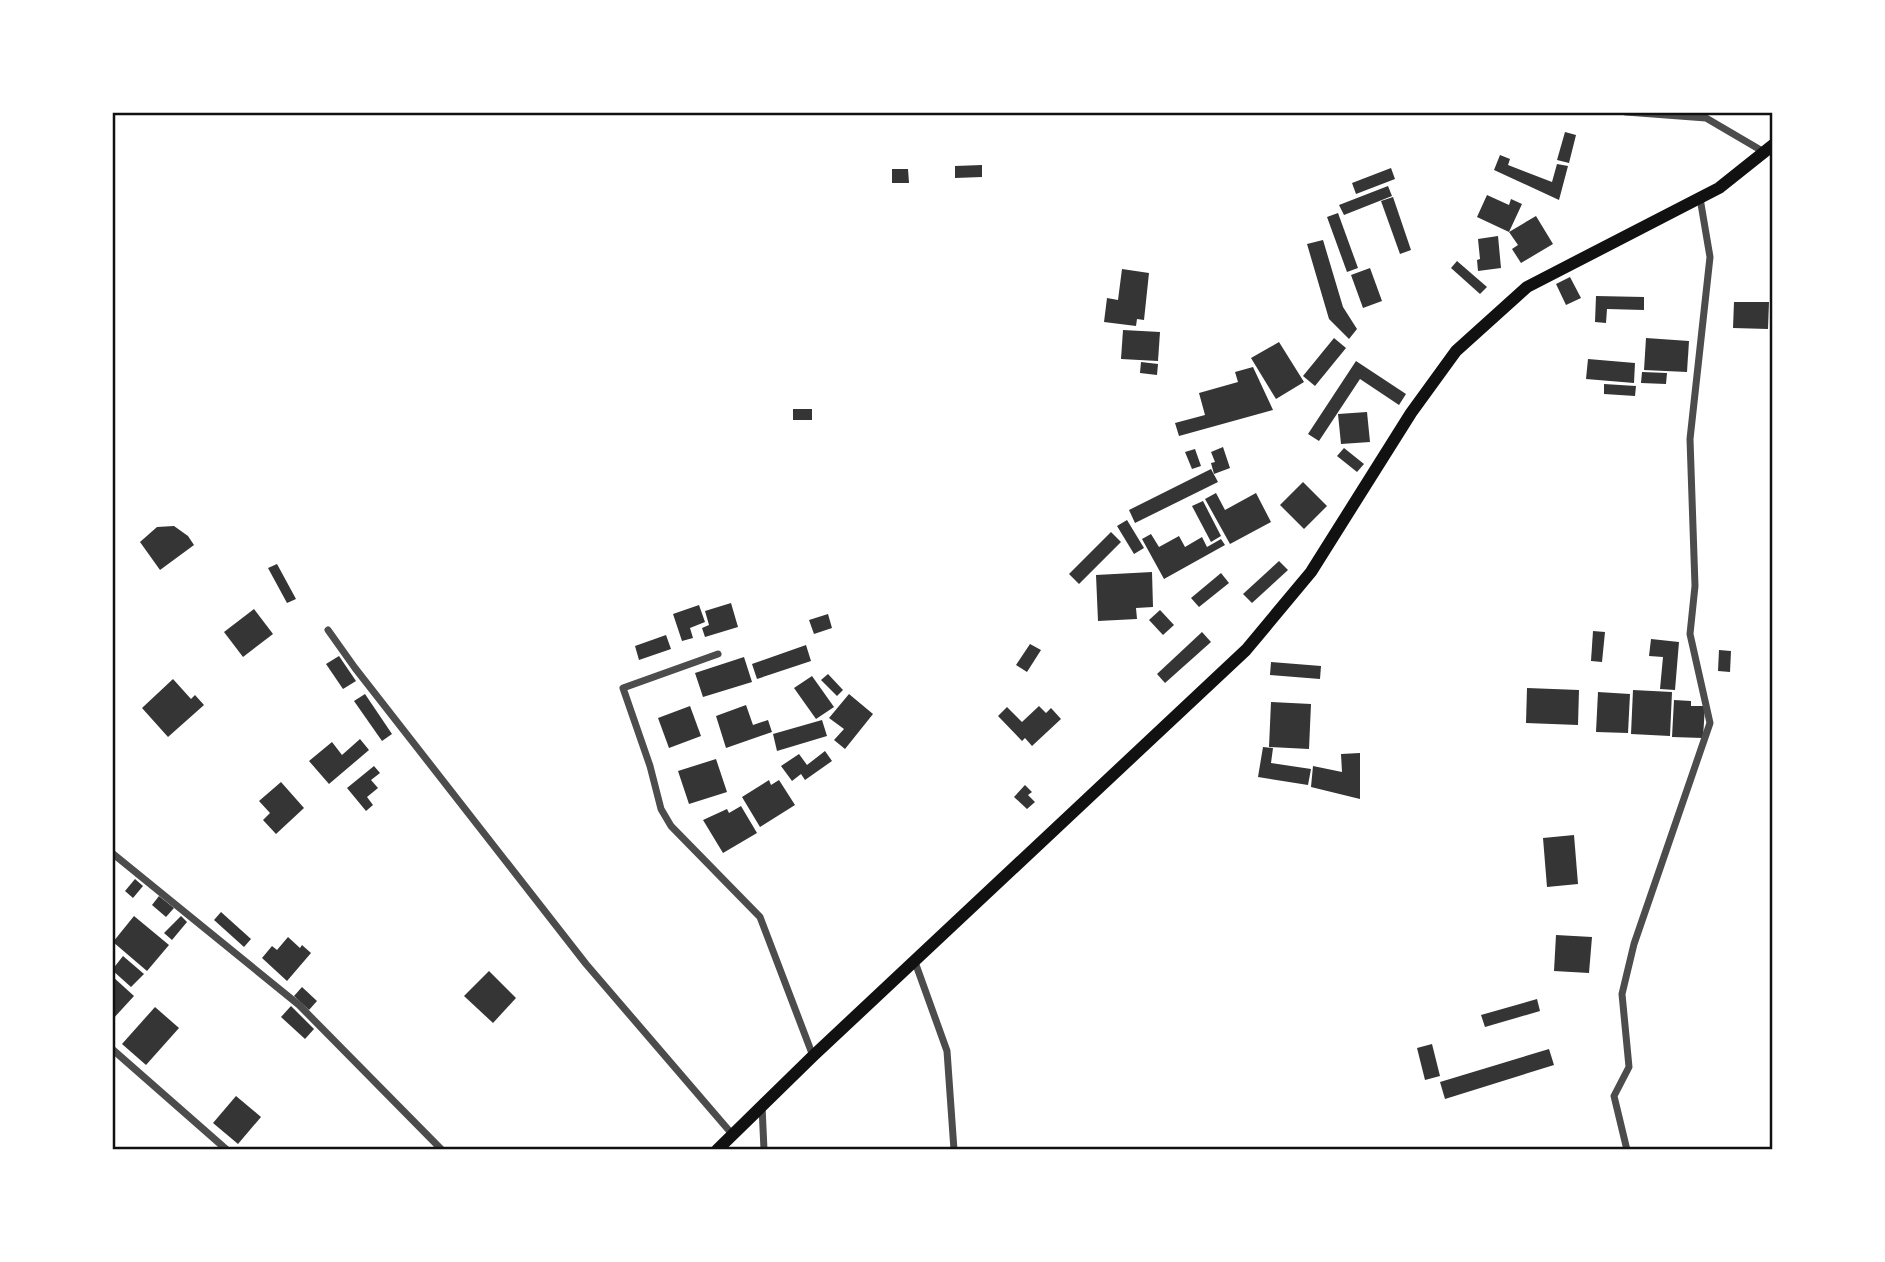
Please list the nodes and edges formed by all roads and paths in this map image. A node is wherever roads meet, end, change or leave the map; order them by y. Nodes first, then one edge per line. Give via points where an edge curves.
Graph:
1 (1626, 112) edge
2 (1768, 148) edge
3 (1700, 197) junction
4 (328, 629) dead end
5 (718, 654) dead end
6 (112, 853) edge
7 (915, 962) junction
8 (112, 1049) edge
9 (813, 1056) junction
10 (762, 1106) junction
11 (732, 1134) junction
12 (227, 1150) edge
13 (442, 1150) edge
14 (717, 1150) edge
15 (764, 1150) edge
16 (954, 1150) edge
17 (1627, 1150) edge

1 - 2 street via 1706,118
2 - 3 highway via 1719,188
3 - 7 highway via 1527,288 1456,351 1411,413 1311,572 1246,650
3 - 17 street via 1710,257 1690,439 1695,586 1690,634 1710,723 1634,944 1622,994 1629,1067 1614,1096
4 - 11 street via 586,964
5 - 9 street via 623,688 661,809 671,826 760,917
6 - 13 street via 299,1005
7 - 9 highway
7 - 16 street via 947,1051
8 - 12 street
9 - 10 highway
10 - 11 highway
10 - 15 street
11 - 14 highway

